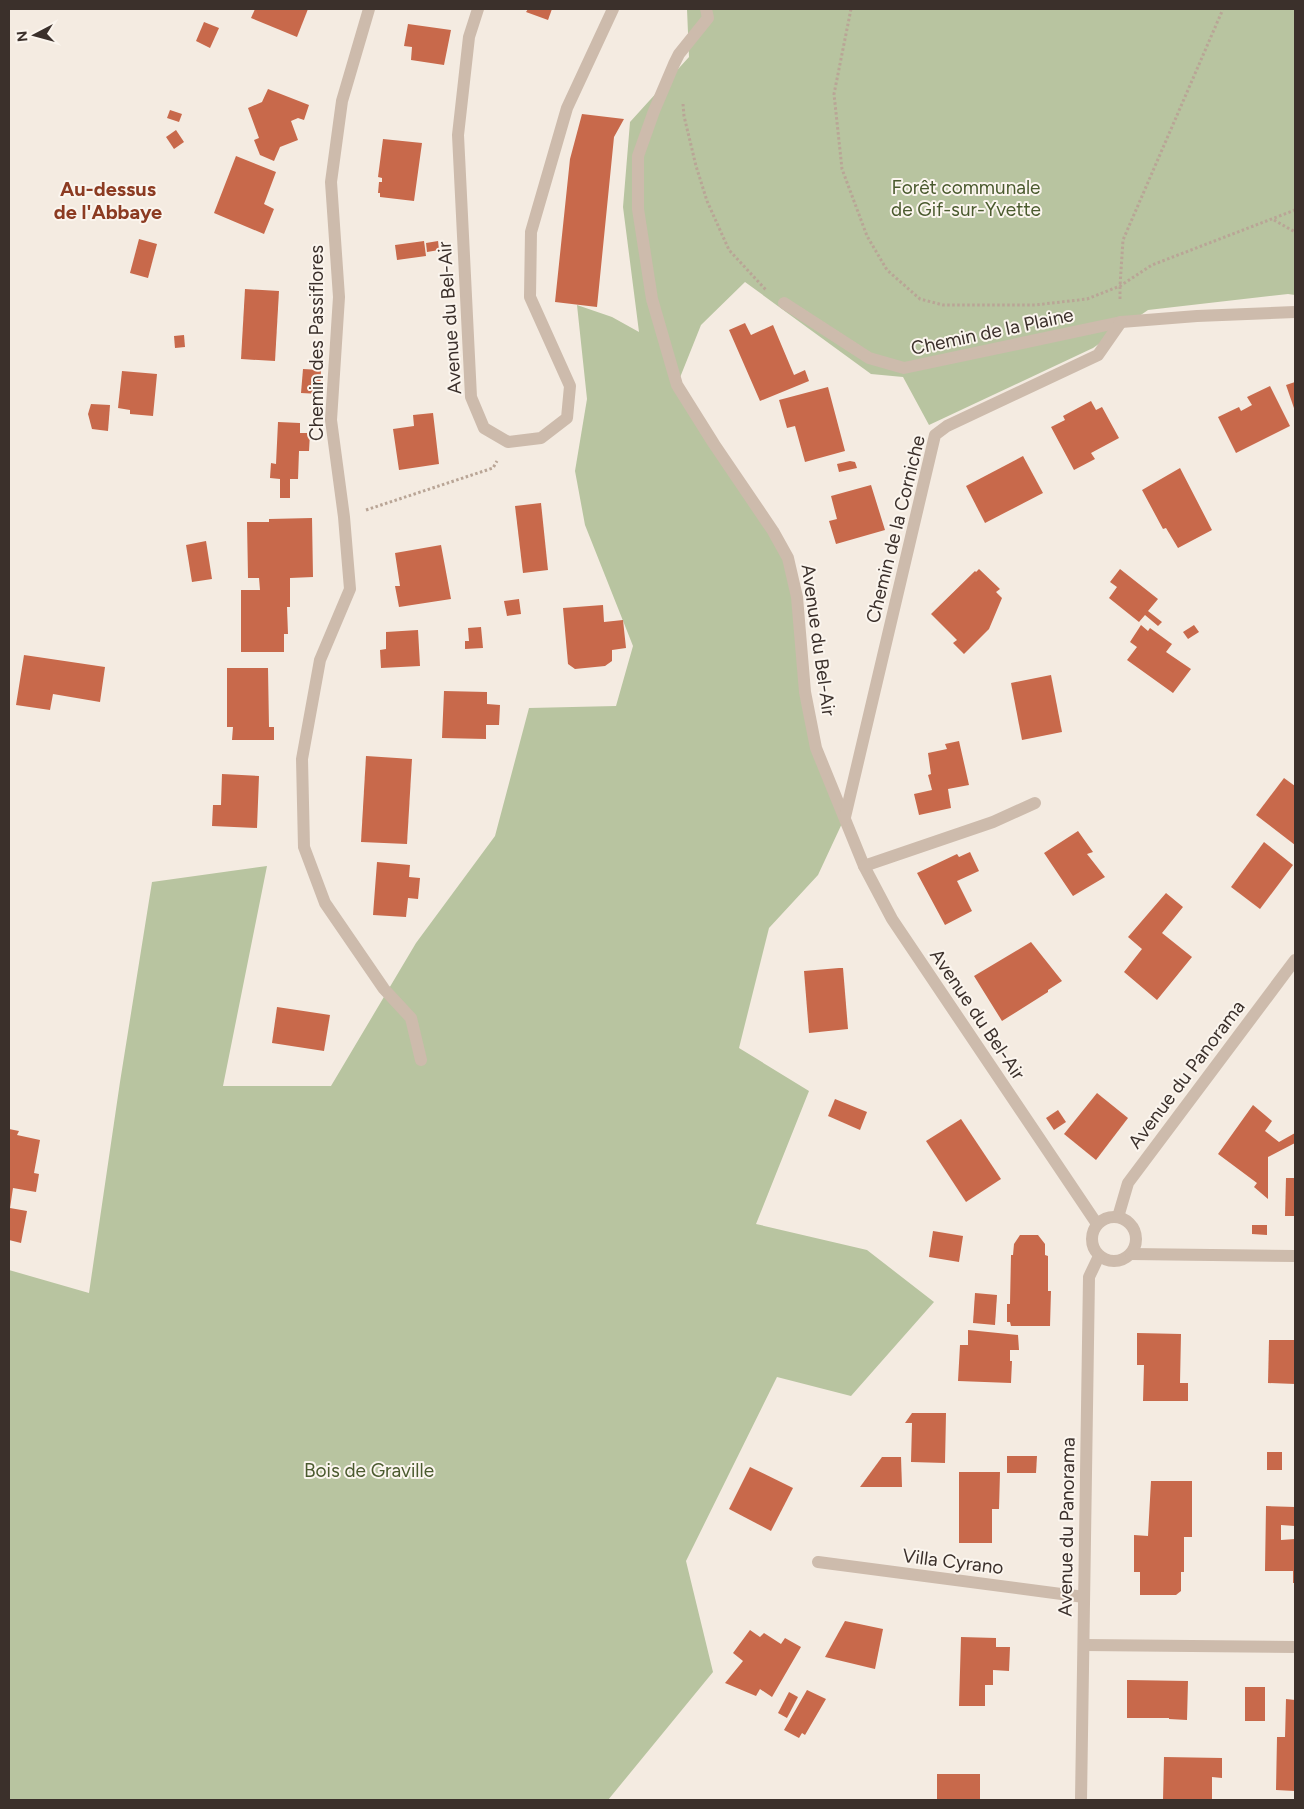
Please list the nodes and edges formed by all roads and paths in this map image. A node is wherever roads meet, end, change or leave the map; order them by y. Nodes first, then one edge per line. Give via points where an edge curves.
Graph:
1 (369, 9) edge
2 (478, 9) edge
3 (613, 9) edge
4 (706, 9) edge
5 (851, 9) edge
6 (1224, 9) edge
7 (683, 98) dead end
8 (1295, 210) edge
9 (1273, 220) junction
10 (1295, 232) edge
11 (1120, 286) junction
12 (784, 303) joint
13 (1295, 312) edge
14 (1121, 322) junction
15 (508, 442) junction
16 (344, 517) junction
17 (1035, 803) dead end
18 (845, 817) junction
19 (864, 866) junction
20 (1295, 960) edge
21 (421, 1060) dead end
22 (1118, 1216) junction
23 (1097, 1224) junction
24 (1130, 1254) junction
25 (1099, 1256) junction
26 (1295, 1256) edge
27 (818, 1562) dead end
28 (1084, 1597) junction
29 (1084, 1646) junction
30 (1295, 1647) edge
31 (1081, 1800) edge

1 - 16 street, Chemin des Passiflores via 342,101 331,182 339,298 331,420
2 - 15 street, Avenue du Bel-Air via 469,37 458,134 471,397 484,428
3 - 15 street via 567,108 532,232 530,297 570,386 568,418 541,438
4 - 18 street, Avenue du Bel-Air via 708,18 674,64 638,156 638,209 652,299 677,385 788,558 816,748
5 - 11 path via 834,94 842,169 867,236 888,270 920,298 943,305 1035,305 1088,299
6 - 11 path via 1123,240
7 - 12 path via 696,166 707,202 729,250 767,291
8 - 9 path
9 - 10 path
9 - 11 path via 1152,265
12 - 14 street, Chemin de la Plaine via 869,358 904,368
13 - 14 street, Chemin de la Plaine
14 - 18 street, Chemin de la Corniche via 1098,355 947,426 935,435
15 - 16 path via 492,468
16 - 21 street, Chemin des Passiflores via 350,589 320,660 302,759 304,847 325,903 384,989 411,1018
17 - 19 street via 993,822
18 - 19 street, Avenue du Bel-Air
19 - 23 street, Avenue du Bel-Air via 892,919
20 - 22 street, Avenue du Panorama via 1128,1183
22 - 23 street via 1106,1217
22 - 24 street via 1129,1222 1135,1232 1136,1244
23 - 25 street via 1091,1234 1092,1246
24 - 25 street via 1121,1260 1109,1261
24 - 26 street
25 - 28 street, Avenue du Panorama via 1089,1277
27 - 28 street, Villa Cyrano
28 - 29 street, Avenue du Panorama
29 - 30 street
29 - 31 street, Avenue du Panorama

